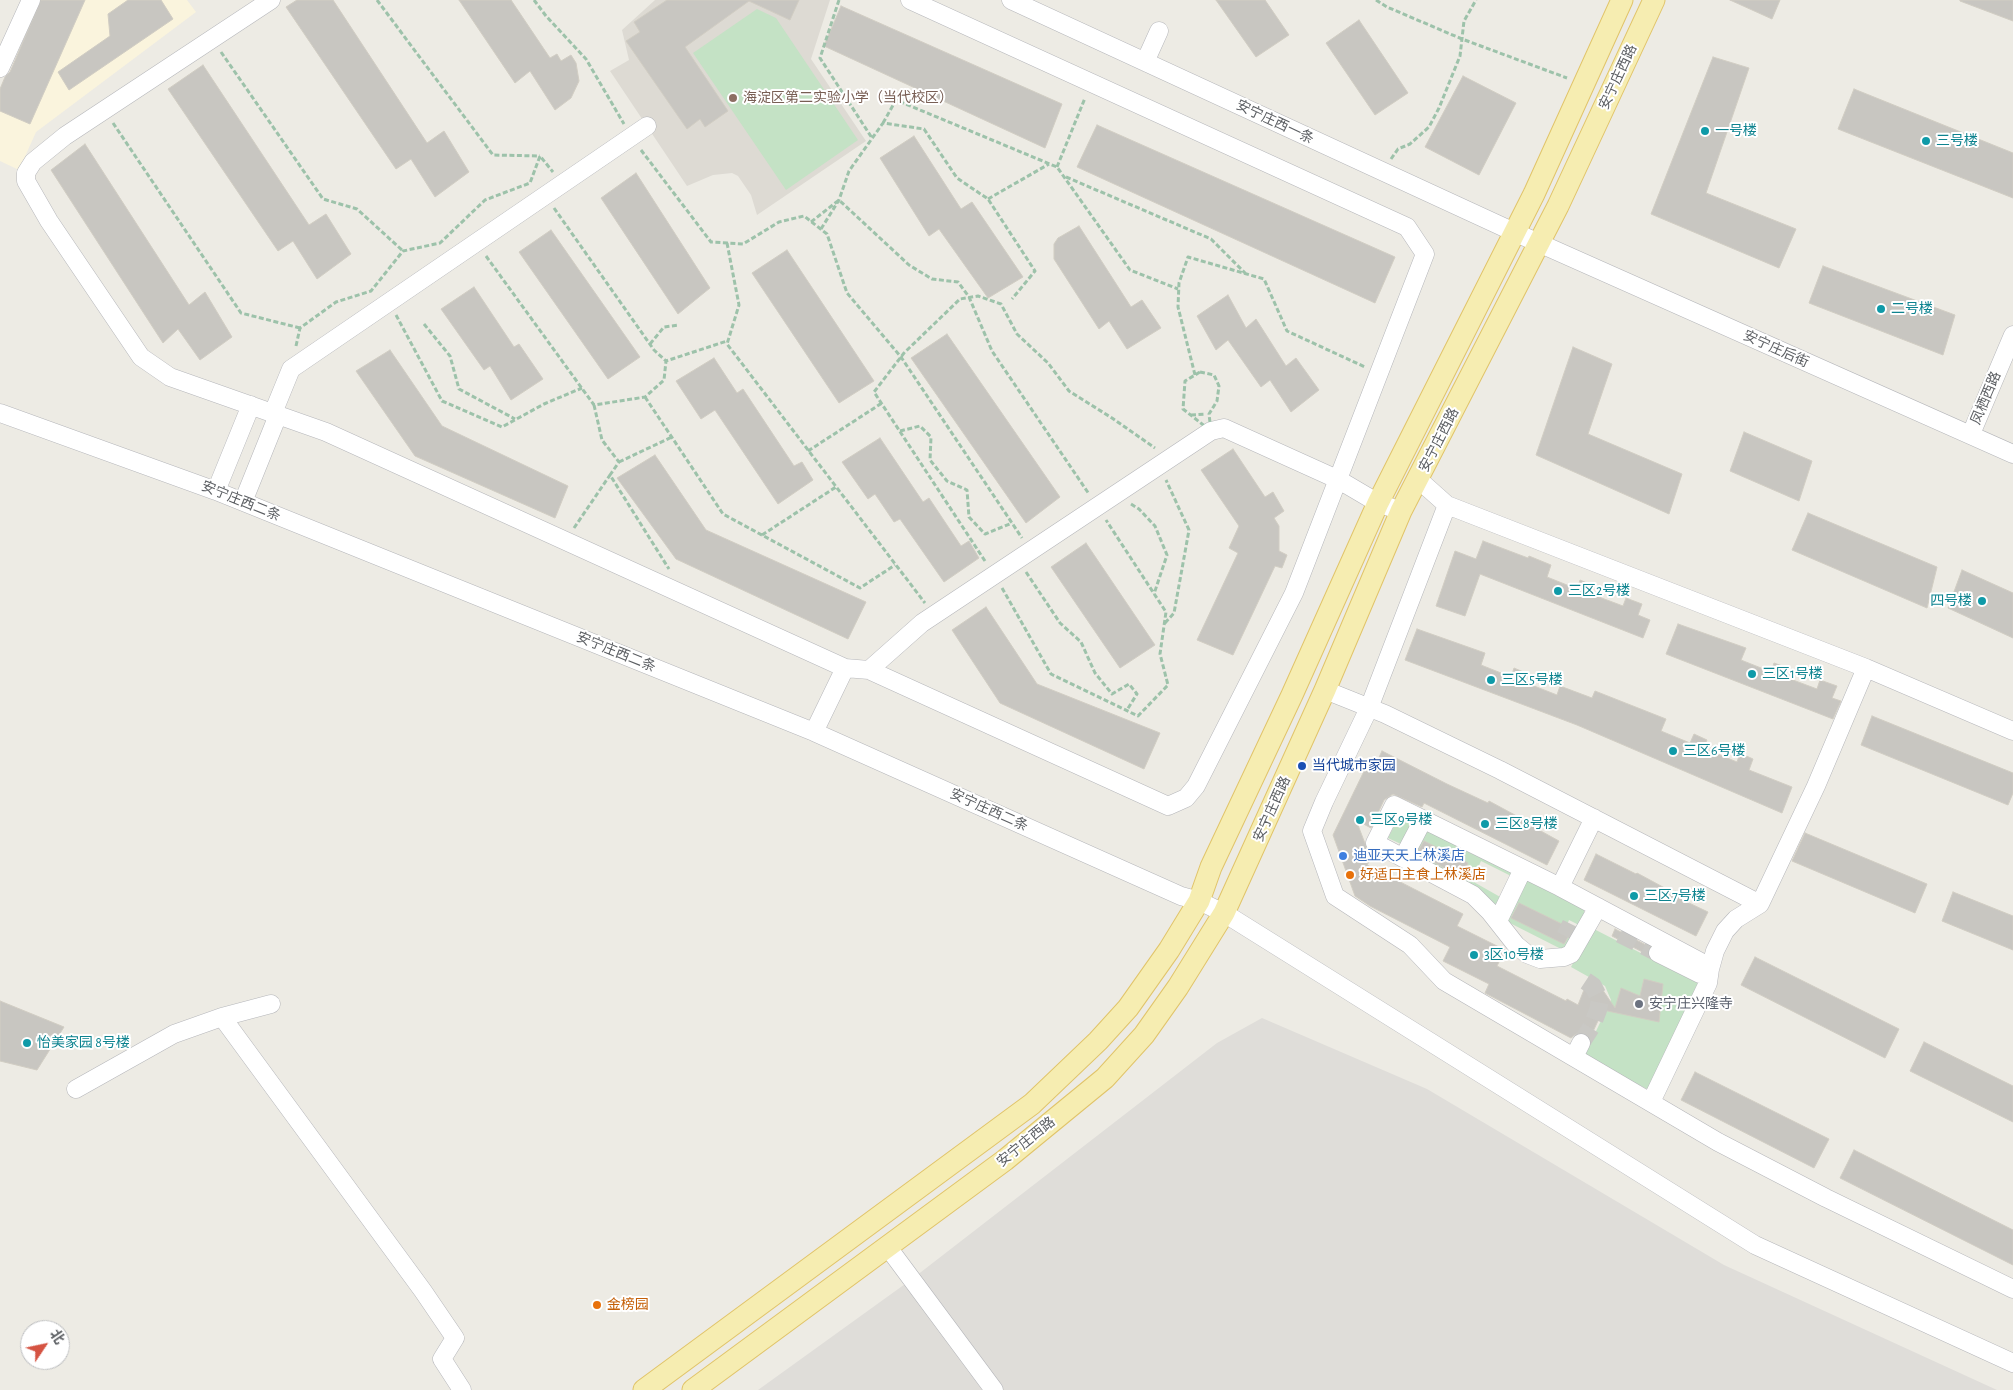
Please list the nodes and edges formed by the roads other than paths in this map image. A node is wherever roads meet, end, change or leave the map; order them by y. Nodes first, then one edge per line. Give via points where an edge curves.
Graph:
1 (31, 0) edge
2 (271, 0) edge
3 (910, 0) edge
4 (1011, 0) edge
5 (1622, 0) edge
6 (1654, 0) edge
7 (1159, 31) dead end
8 (1145, 62) junction
9 (0, 68) edge
10 (647, 126) dead end
11 (1514, 232) junction
12 (1539, 243) junction
13 (2013, 335) edge
14 (251, 405) junction
15 (0, 413) edge
16 (276, 414) junction
17 (1971, 434) junction
18 (2013, 454) edge
19 (1339, 480) junction
20 (1418, 480) junction
21 (216, 491) junction
22 (243, 502) junction
23 (1378, 503) junction
24 (1447, 505) junction
25 (1402, 511) junction
26 (845, 668) junction
27 (1866, 668) junction
28 (869, 670) junction
29 (1325, 690) junction
30 (1369, 708) junction
31 (2013, 731) edge
32 (814, 732) junction
33 (1594, 818) junction
34 (1423, 820) junction
35 (1403, 858) junction
36 (1523, 869) junction
37 (1560, 887) junction
38 (1198, 901) junction
39 (1760, 904) junction
40 (1598, 907) junction
41 (1224, 913) junction
42 (1498, 921) junction
43 (1658, 953) tunnel mouth
44 (1710, 973) junction
45 (271, 1004) dead end
46 (222, 1017) junction
47 (76, 1089) dead end
48 (1651, 1102) junction
49 (887, 1246) junction
50 (2013, 1289) edge
51 (2013, 1363) edge
52 (462, 1390) edge
53 (644, 1390) edge
54 (694, 1390) edge
55 (994, 1390) edge

1 - 9 street
2 - 14 street via 65,136 32,162 26,173 26,181 49,221 141,358 170,376
3 - 19 street via 1407,227 1424,254
4 - 8 street, 安宁庄西一条
5 - 11 main road, 安宁庄西路
6 - 12 main road, 安宁庄西路
7 - 8 street
8 - 11 street, 安宁庄西一条
10 - 16 street via 291,369
11 - 12 street, 安宁庄西一条
11 - 23 main road, 安宁庄西路
12 - 17 street, 安宁庄后街
12 - 20 main road, 安宁庄西路
13 - 17 street, 凤栖西路
14 - 16 street
14 - 21 street
15 - 21 street, 安宁庄西二条
16 - 22 street
16 - 26 street via 326,432
17 - 18 street, 安宁庄后街
19 - 23 street
19 - 28 street via 1210,422 1164,462 922,623
19 - 28 street via 1294,593 1196,786 1186,798 1168,806
20 - 24 street
20 - 25 main road, 安宁庄西路
21 - 22 street, 安宁庄西二条
22 - 32 street, 安宁庄西二条
23 - 25 street
23 - 38 main road, 安宁庄西路
24 - 27 street
24 - 30 street
25 - 29 main road, 安宁庄西路
26 - 28 street
26 - 32 street
27 - 31 street
27 - 39 street via 1816,786
29 - 30 street
29 - 41 main road, 安宁庄西路
30 - 33 street
30 - 48 street via 1312,831 1334,896 1410,945 1444,981 1578,1050
32 - 38 street, 安宁庄西二条
33 - 37 street
33 - 39 street
34 - 35 street
34 - 35 street via 1394,805 1375,843
34 - 36 street
35 - 42 street via 1473,895
36 - 37 street
36 - 42 street
37 - 40 street
38 - 41 street, 安宁庄西二条
38 - 53 main road, 安宁庄西路 via 1170,950 1128,1008 1032,1104
39 - 44 street via 1736,919 1725,931
40 - 42 street via 1578,927 1571,954 1564,957 1540,959 1527,954
40 - 44 street
41 - 49 main road, 安宁庄西路 via 1144,1035 1105,1078 1005,1160
41 - 51 street, 安宁庄西二条 via 1755,1245
43 - 44 street
44 - 48 street via 1694,1016
45 - 46 street
46 - 47 street via 174,1034
46 - 52 street via 455,1338 442,1359
48 - 50 street via 1718,1142 1817,1194
49 - 54 main road, 安宁庄西路
49 - 55 street

